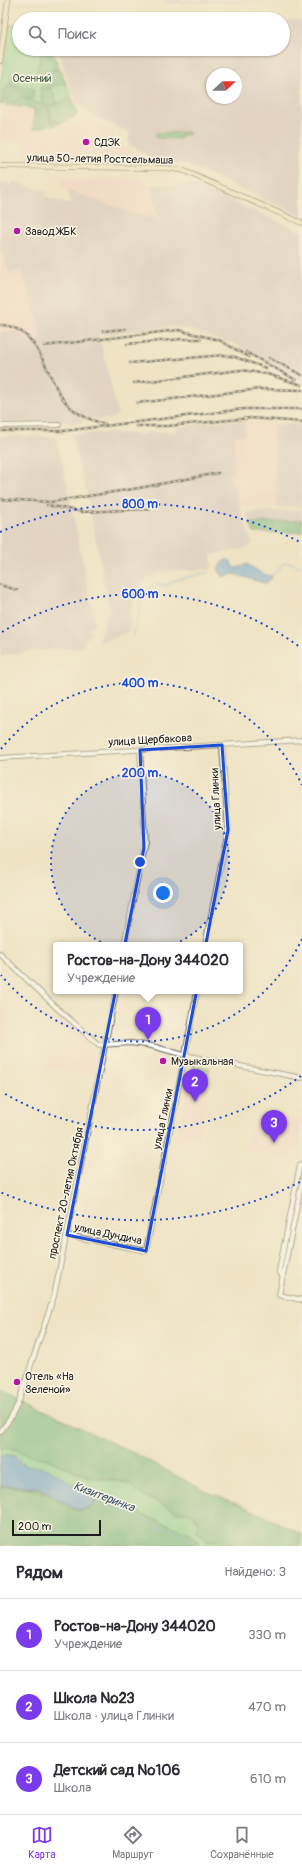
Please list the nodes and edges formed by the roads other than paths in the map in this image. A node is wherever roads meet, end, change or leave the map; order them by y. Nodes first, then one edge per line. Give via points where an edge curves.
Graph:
1 (8, 0) edge
2 (0, 61) edge
3 (0, 166) edge
4 (6, 166) junction
5 (0, 169) edge
6 (302, 223) edge
7 (0, 426) edge
8 (59, 426) dead end
9 (302, 740) edge
10 (222, 745) junction
11 (140, 750) junction
12 (0, 758) edge
13 (125, 942) edge
14 (207, 942) edge
15 (0, 954) edge
16 (115, 994) edge
17 (195, 994) edge
18 (105, 1045) junction
19 (184, 1055) junction
20 (302, 1078) edge
21 (302, 1164) edge
22 (302, 1181) edge
23 (67, 1235) junction
24 (146, 1251) joint
25 (282, 1276) junction
26 (302, 1300) edge
27 (0, 1432) edge

1 - 2 main road
3 - 4 main road, улица 50-летия Ростсельмаша
4 - 5 main road
4 - 6 main road, улица 50-летия Ростсельмаша via 182,170
7 - 8 street
9 - 10 street, улица Щербакова
10 - 11 street, улица Щербакова
10 - 14 street, улица Глинки via 228,830
11 - 12 street, улица Щербакова
11 - 13 street via 145,841
15 - 18 street via 94,1042
16 - 18 street, проспект 20-летия Октября
17 - 19 street, улица Глинки
18 - 19 street via 131,1043
18 - 23 street, проспект 20-летия Октября
19 - 20 street
19 - 24 street, улица Глинки
21 - 25 street via 279,1271
22 - 25 street
23 - 24 street, улица Дундича
23 - 27 street, проспект 20-летия Октября via 54,1296 21,1394 10,1419
25 - 26 street via 279,1295

